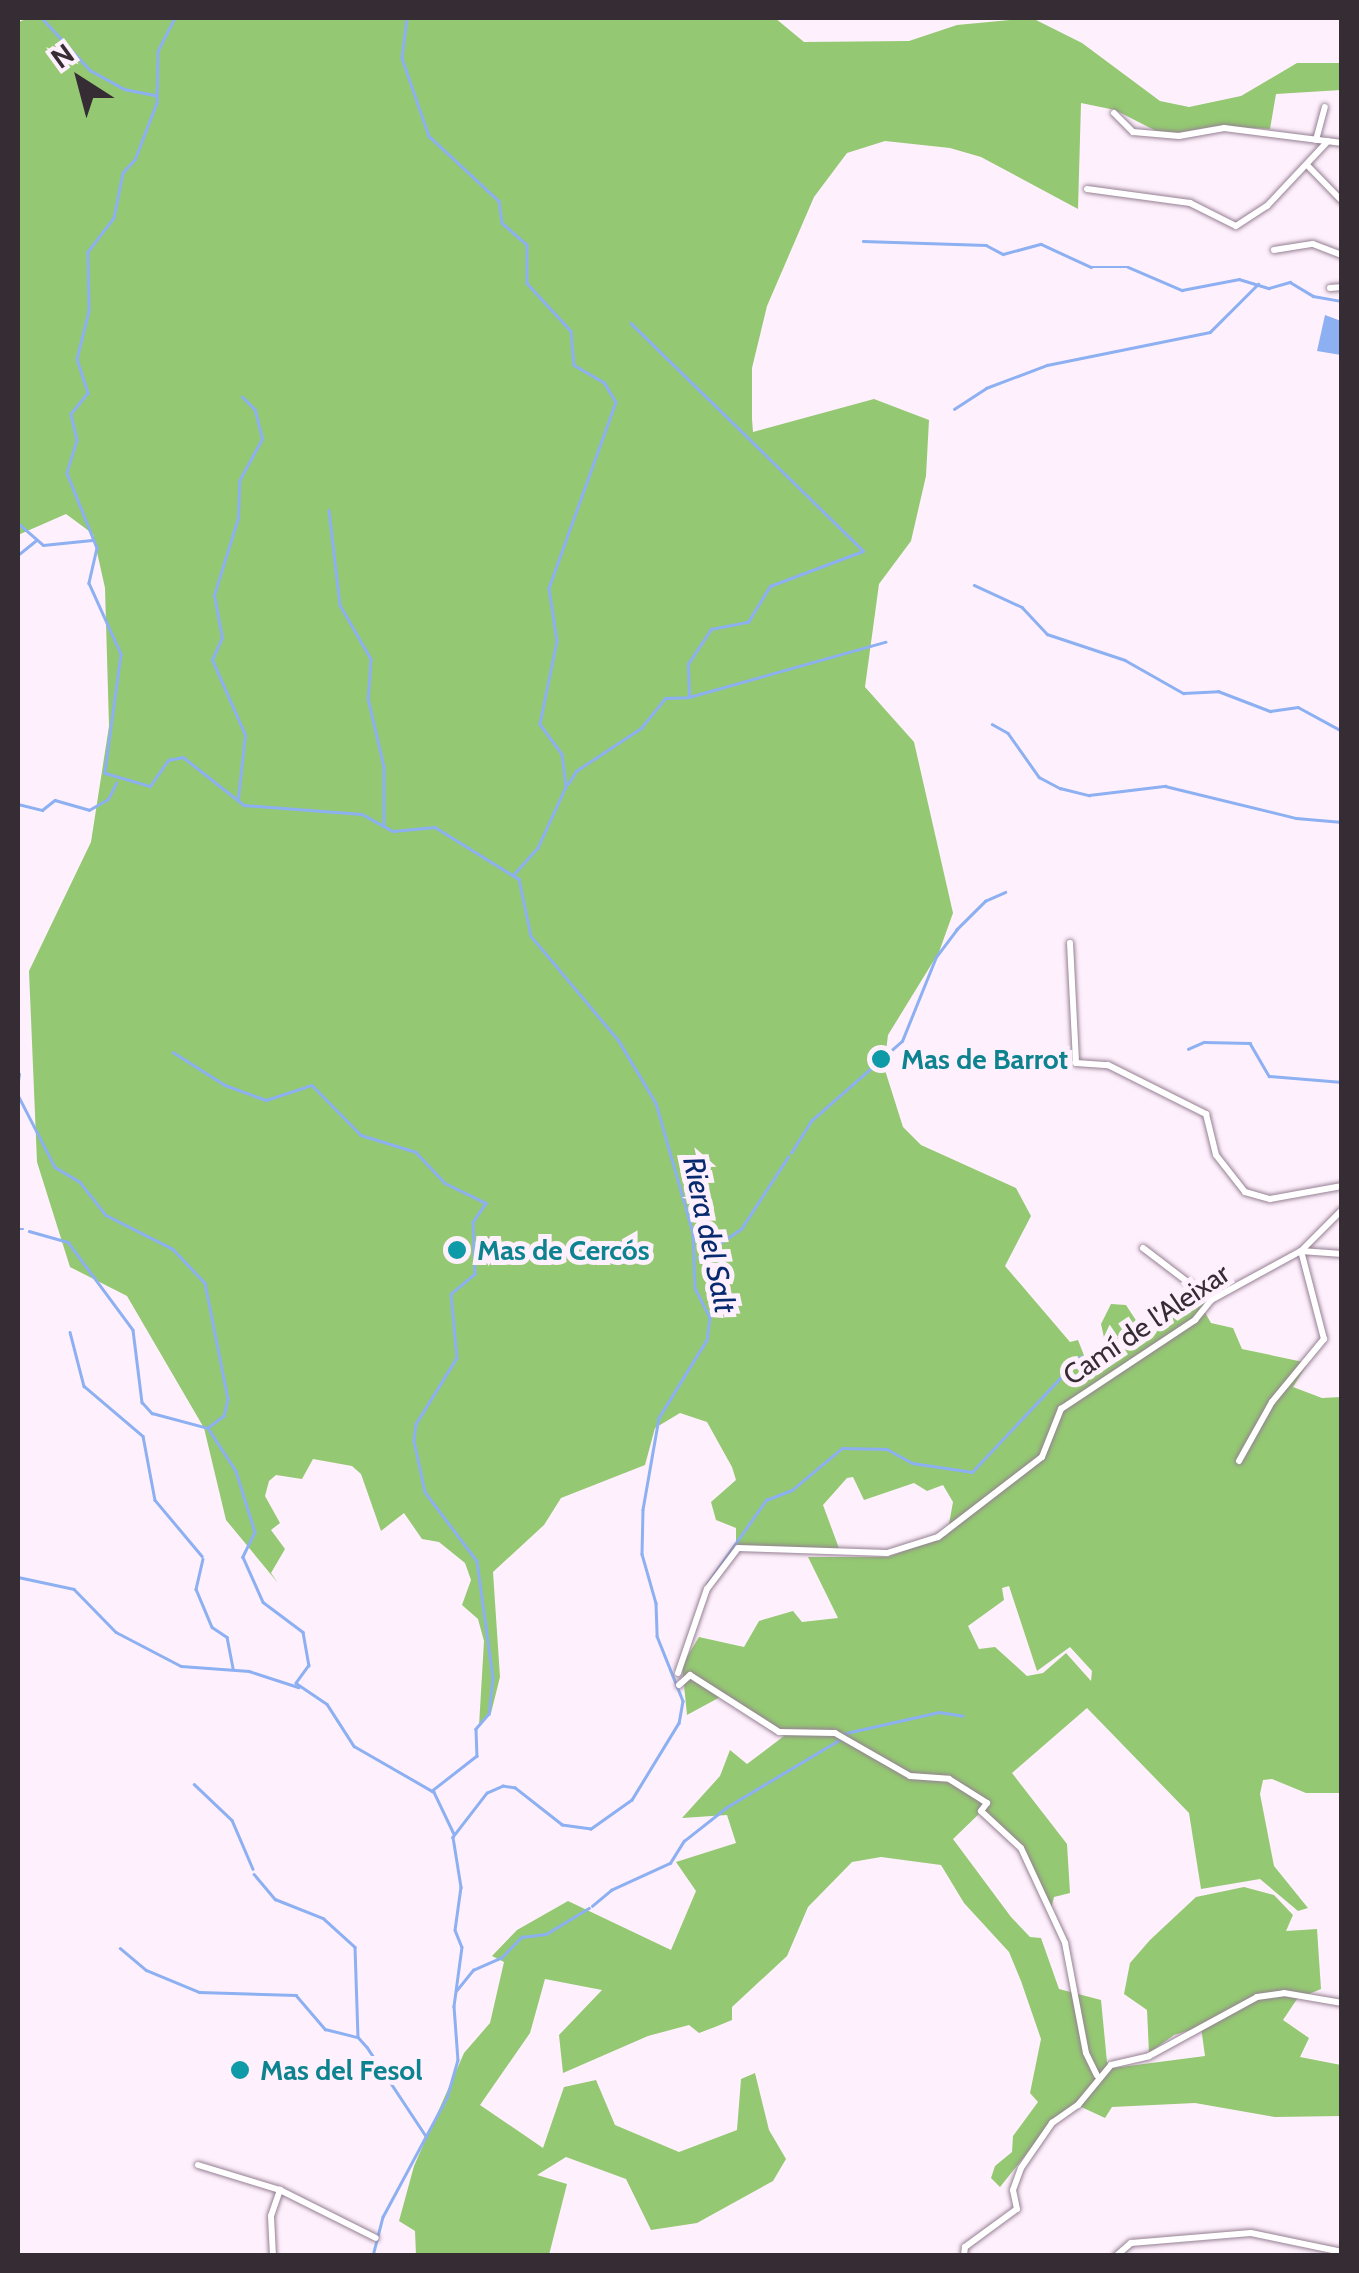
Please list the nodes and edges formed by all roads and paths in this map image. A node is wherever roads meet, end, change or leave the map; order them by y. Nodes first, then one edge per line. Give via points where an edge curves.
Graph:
1 (1325, 107) dead end
2 (1114, 113) dead end
3 (1316, 140) junction
4 (1328, 141) junction
5 (1342, 143) edge
6 (1310, 167) junction
7 (1087, 189) dead end
8 (1342, 201) edge
9 (1274, 250) dead end
10 (1342, 254) edge
11 (1330, 288) dead end
12 (1342, 288) edge
13 (1070, 942) dead end
14 (1342, 1186) edge
15 (1342, 1210) edge
16 (1148, 1247) dead end
17 (1301, 1251) junction
18 (1342, 1254) edge
19 (1212, 1300) junction
20 (1294, 1357) dead end
21 (1306, 1362) junction
22 (1240, 1461) dead end
23 (678, 1673) dead end
24 (679, 1684) dead end
25 (1342, 2002) edge
26 (1097, 2076) junction
27 (198, 2165) dead end
28 (280, 2190) junction
29 (376, 2238) dead end
30 (1342, 2252) edge
31 (274, 2256) edge
32 (964, 2256) edge
33 (1116, 2256) edge

1 - 3 street
2 - 3 street via 1133,132 1180,136 1224,128
3 - 4 street
4 - 5 street
4 - 6 street
6 - 7 street via 1236,226 1190,203
6 - 8 street
9 - 10 street via 1313,244
11 - 12 street
13 - 14 street via 1076,1063 1108,1065 1206,1114 1216,1155 1245,1192 1270,1198
15 - 17 street, Camí de l'Aleixar
16 - 19 street
17 - 18 street
17 - 19 street, Camí de l'Aleixar
17 - 21 street via 1324,1339
19 - 23 street, Camí de l'Aleixar via 1196,1320 1061,1409 1042,1457 938,1537 886,1553 738,1548 708,1590
20 - 21 street
21 - 22 street via 1272,1402
24 - 26 street via 690,1675 779,1732 835,1733 910,1776 949,1779 987,1802 981,1811 1021,1848 1065,1943 1086,2053
25 - 26 street via 1284,1993 1258,1997
26 - 32 street via 1016,2174 1017,2209 964,2247
27 - 28 street
28 - 29 street
28 - 31 street via 271,2216
30 - 33 street via 1252,2233 1130,2243

